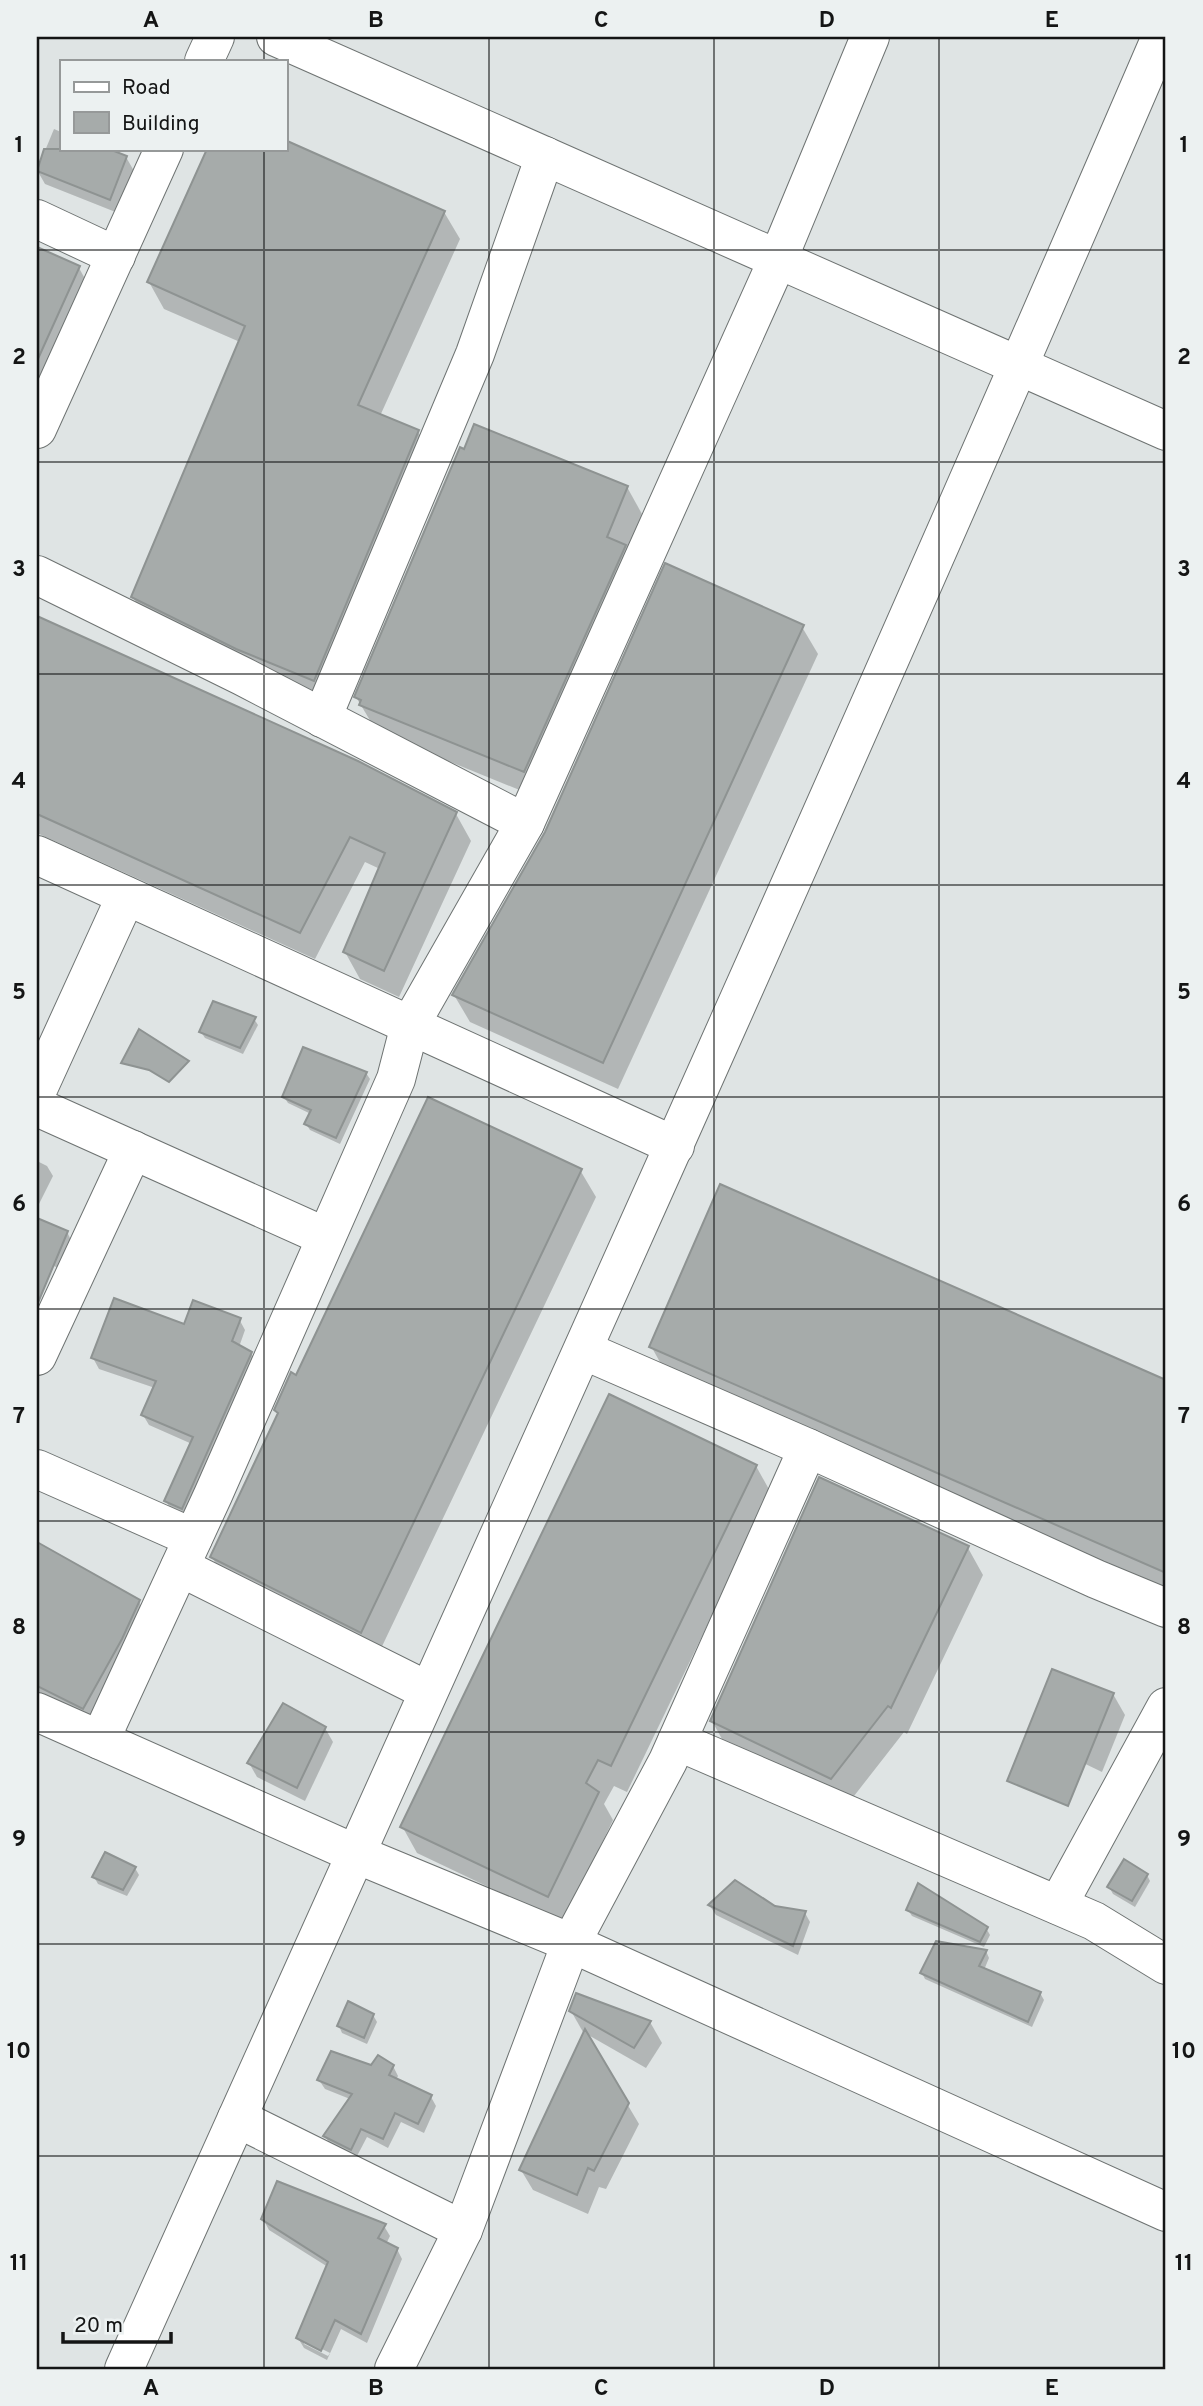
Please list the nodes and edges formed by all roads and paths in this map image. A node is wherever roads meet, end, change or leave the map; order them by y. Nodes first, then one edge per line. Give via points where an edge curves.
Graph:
1 (215, 37) edge
2 (276, 37) edge
3 (870, 37) edge
4 (1161, 37) edge
5 (204, 60) edge
6 (164, 150) edge
7 (545, 156) junction
8 (37, 219) edge
9 (116, 256) junction
10 (778, 259) junction
11 (1020, 366) junction
12 (37, 429) edge
13 (1166, 431) edge
14 (37, 575) edge
15 (322, 718) junction
16 (525, 823) junction
17 (37, 855) edge
18 (126, 896) junction
19 (410, 1025) junction
20 (37, 1091) edge
21 (37, 1107) edge
22 (675, 1146) junction
23 (133, 1150) junction
24 (326, 1237) junction
25 (583, 1350) junction
26 (37, 1356) edge
27 (808, 1448) junction
28 (37, 1469) edge
29 (187, 1552) junction
30 (1166, 1608) edge
31 (428, 1691) junction
32 (1166, 1707) edge
33 (37, 1712) edge
34 (100, 1740) junction
35 (677, 1741) junction
36 (356, 1854) junction
37 (1058, 1905) junction
38 (572, 1942) junction
39 (1166, 1965) edge
40 (237, 2118) junction
41 (1166, 2212) edge
42 (463, 2230) junction
43 (124, 2369) edge
44 (394, 2369) edge

1 - 5 street
2 - 7 street
3 - 10 street
4 - 11 street
6 - 9 street
7 - 10 street
7 - 15 street via 475,354
8 - 9 street
9 - 12 street
10 - 11 street
10 - 16 street
11 - 13 street
11 - 22 street
14 - 15 street
15 - 16 street
16 - 19 street
17 - 18 street
18 - 19 street
18 - 20 street
19 - 22 street
19 - 24 street via 396,1079
21 - 23 street
22 - 25 street
23 - 24 street
23 - 26 street
24 - 29 street
25 - 27 street
25 - 31 street
27 - 30 street
27 - 35 street
28 - 29 street
29 - 31 street
29 - 34 street
31 - 36 street
32 - 37 street
33 - 34 street
34 - 36 street
35 - 37 street
35 - 38 street
36 - 38 street
36 - 40 street
37 - 39 street
38 - 41 street
38 - 42 street
40 - 42 street
40 - 43 street
42 - 44 street

